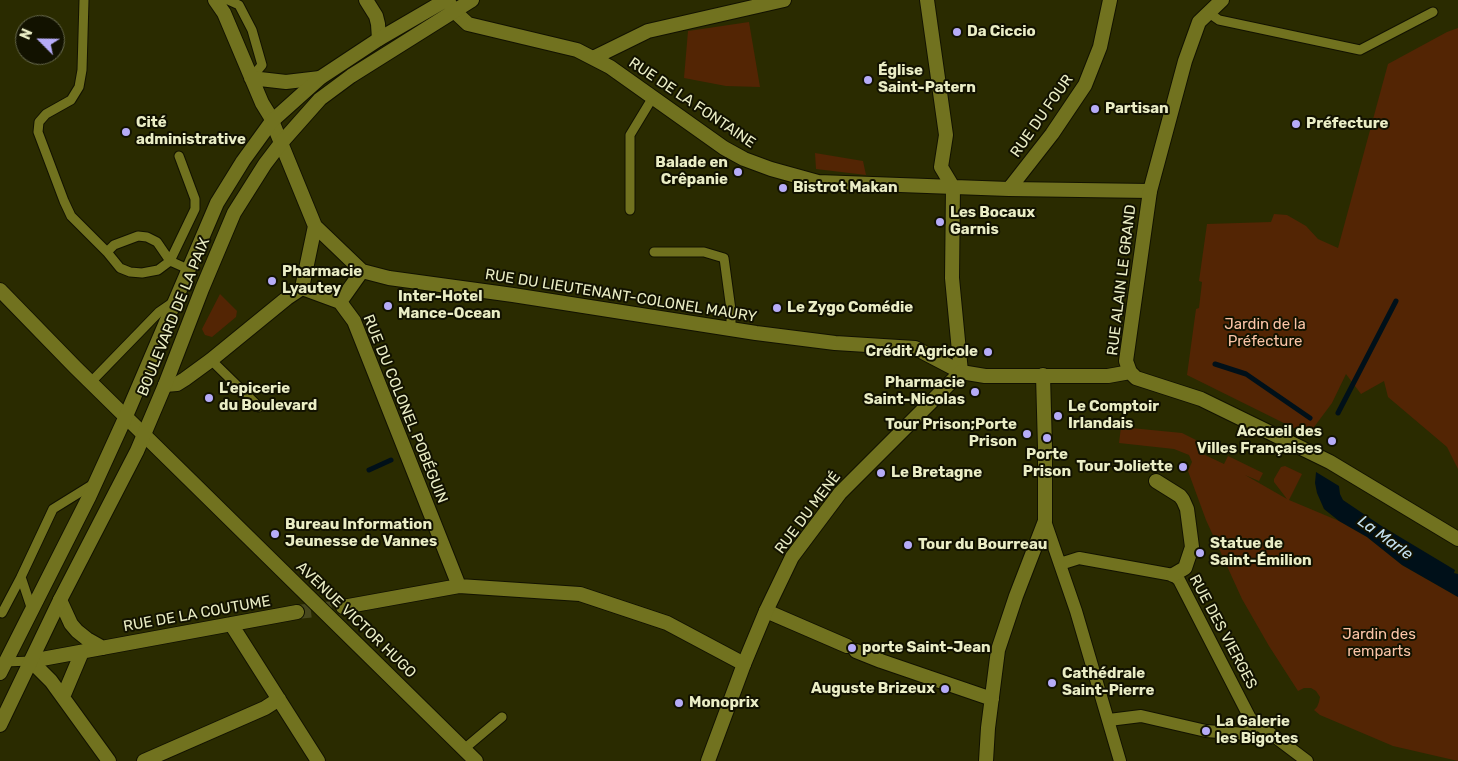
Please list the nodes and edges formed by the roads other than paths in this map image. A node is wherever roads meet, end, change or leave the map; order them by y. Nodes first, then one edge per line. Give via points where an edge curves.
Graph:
1 (84, 0) edge
2 (215, 0) edge
3 (366, 0) edge
4 (472, 0) edge
5 (784, 0) edge
6 (927, 0) edge
7 (1110, 0) edge
8 (1222, 0) edge
9 (450, 4) edge
10 (1433, 12) dead end
11 (1209, 13) junction
12 (379, 39) junction
13 (593, 58) junction
14 (252, 78) junction
15 (320, 78) junction
16 (653, 97) junction
17 (272, 121) junction
18 (281, 144) junction
19 (179, 156) dead end
20 (953, 187) junction
21 (1009, 189) junction
22 (1150, 191) junction
23 (630, 210) dead end
24 (314, 226) junction
25 (106, 252) junction
26 (654, 252) dead end
27 (170, 261) junction
28 (188, 269) junction
29 (362, 271) junction
30 (302, 288) junction
31 (0, 290) edge
32 (175, 300) junction
33 (340, 302) junction
34 (731, 330) junction
35 (211, 360) junction
36 (961, 372) junction
37 (1130, 372) junction
38 (1043, 375) junction
39 (91, 382) junction
40 (165, 385) junction
41 (259, 407) dead end
42 (126, 416) junction
43 (144, 434) junction
44 (1156, 480) dead end
45 (95, 483) junction
46 (1045, 521) junction
47 (1458, 540) edge
48 (1060, 564) junction
49 (1173, 575) junction
50 (21, 577) junction
51 (459, 586) junction
52 (60, 600) junction
53 (343, 607) tunnel mouth
54 (32, 610) junction
55 (766, 611) junction
56 (297, 612) tunnel mouth
57 (2, 614) dead end
58 (231, 624) junction
59 (103, 648) junction
60 (82, 652) junction
61 (32, 661) junction
62 (744, 664) junction
63 (2, 665) edge
64 (63, 697) junction
65 (279, 699) junction
66 (992, 699) junction
67 (502, 717) dead end
68 (1108, 720) junction
69 (1257, 724) junction
70 (0, 725) edge
71 (464, 748) junction
72 (109, 761) edge
73 (144, 761) edge
74 (318, 761) edge
75 (476, 761) edge
76 (708, 761) edge
77 (986, 761) edge
78 (1120, 761) edge
79 (1307, 761) edge

1 - 25 lane via 82,70 78,87 70,100 46,114 39,122 38,132 70,216
2 - 14 street via 224,12
2 - 14 lane via 228,0 239,5 252,30 262,65
3 - 12 street via 376,16
4 - 9 street, BOULEVARD DE LA PAIX
5 - 13 street via 648,31
6 - 20 street via 946,135 941,167
7 - 21 street, RUE DU FOUR via 1100,47 1085,85
8 - 11 street, RUE ALAIN LE GRAND
9 - 12 street, BOULEVARD DE LA PAIX
9 - 13 street, RUE DE LA FONTAINE via 468,24 577,50
9 - 18 street, BOULEVARD DE LA PAIX via 320,99
10 - 11 lane via 1360,50 1219,20
11 - 22 street, RUE ALAIN LE GRAND via 1199,22 1185,61
12 - 15 street, BOULEVARD DE LA PAIX
13 - 16 street, RUE DE LA FONTAINE
14 - 15 street via 286,82
14 - 17 street
15 - 17 street, BOULEVARD DE LA PAIX
16 - 20 street, RUE DE LA FONTAINE via 724,148 771,169 818,182
16 - 23 lane via 630,135
17 - 18 street
17 - 28 street, BOULEVARD DE LA PAIX via 217,203
18 - 24 street
18 - 40 street, BOULEVARD DE LA PAIX via 234,213
19 - 27 lane via 195,199 194,209
20 - 21 street, RUE DE LA FONTAINE
20 - 36 street via 952,278
21 - 22 street, RUE DE LA FONTAINE
22 - 37 street, RUE ALAIN LE GRAND via 1126,361
24 - 29 street
24 - 30 street
25 - 27 lane via 120,268 130,272 158,270
25 - 27 lane via 114,245 138,236 147,237 157,242
26 - 34 lane via 704,252 724,258
27 - 28 lane
28 - 32 street, BOULEVARD DE LA PAIX
29 - 33 street
29 - 34 street, RUE DU LIEUTENANT-COLONEL MAURY via 389,278
30 - 33 street
30 - 35 street
31 - 39 street, AVENUE VICTOR HUGO
32 - 39 lane via 159,312
32 - 42 street, BOULEVARD DE LA PAIX
33 - 51 street, RUE DU COLONEL POBÉGUIN via 354,321
34 - 36 street, RUE DU LIEUTENANT-COLONEL MAURY via 835,343 915,348
35 - 40 street via 177,384
35 - 41 lane
36 - 38 street, RUE DU LIEUTENANT-COLONEL MAURY via 985,376
36 - 55 street, RUE DU MENÉ via 840,493 792,557
37 - 38 street, RUE DU LIEUTENANT-COLONEL MAURY via 1108,376
37 - 47 street via 1136,378 1200,399 1330,462
38 - 46 street
39 - 42 street, AVENUE VICTOR HUGO
40 - 43 street, BOULEVARD DE LA PAIX
42 - 43 street, AVENUE VICTOR HUGO
42 - 45 street, BOULEVARD DE LA PAIX
43 - 52 street, BOULEVARD DE LA PAIX
43 - 71 street, AVENUE VICTOR HUGO
44 - 49 street via 1180,496 1187,509 1192,548 1185,568
45 - 50 lane via 53,509
45 - 54 street, BOULEVARD DE LA PAIX
46 - 48 street
46 - 66 street via 998,650
48 - 49 street, RUE DES VIERGES via 1078,558
48 - 68 street
49 - 69 street, RUE DES VIERGES via 1179,580 1250,718
50 - 54 lane
50 - 57 lane
51 - 53 street
51 - 62 street via 580,594 667,623
52 - 59 street via 77,631
52 - 61 street, BOULEVARD DE LA PAIX
54 - 63 street, BOULEVARD DE LA PAIX
55 - 62 street, RUE DU MENÉ
55 - 66 street via 881,661
56 - 58 street, RUE DE LA COUTUME
58 - 59 street, RUE DE LA COUTUME
58 - 65 street
59 - 60 street, RUE DE LA COUTUME
60 - 61 street, RUE DE LA COUTUME
60 - 64 street
61 - 63 lane
61 - 64 street
61 - 70 street, BOULEVARD DE LA PAIX
62 - 76 street, RUE DU MENÉ
64 - 72 street
65 - 73 street
65 - 74 street
66 - 77 street
67 - 71 lane
68 - 69 street via 1141,716 1206,731 1245,734
68 - 78 street
69 - 79 street, RUE DES VIERGES
71 - 75 street, AVENUE VICTOR HUGO

